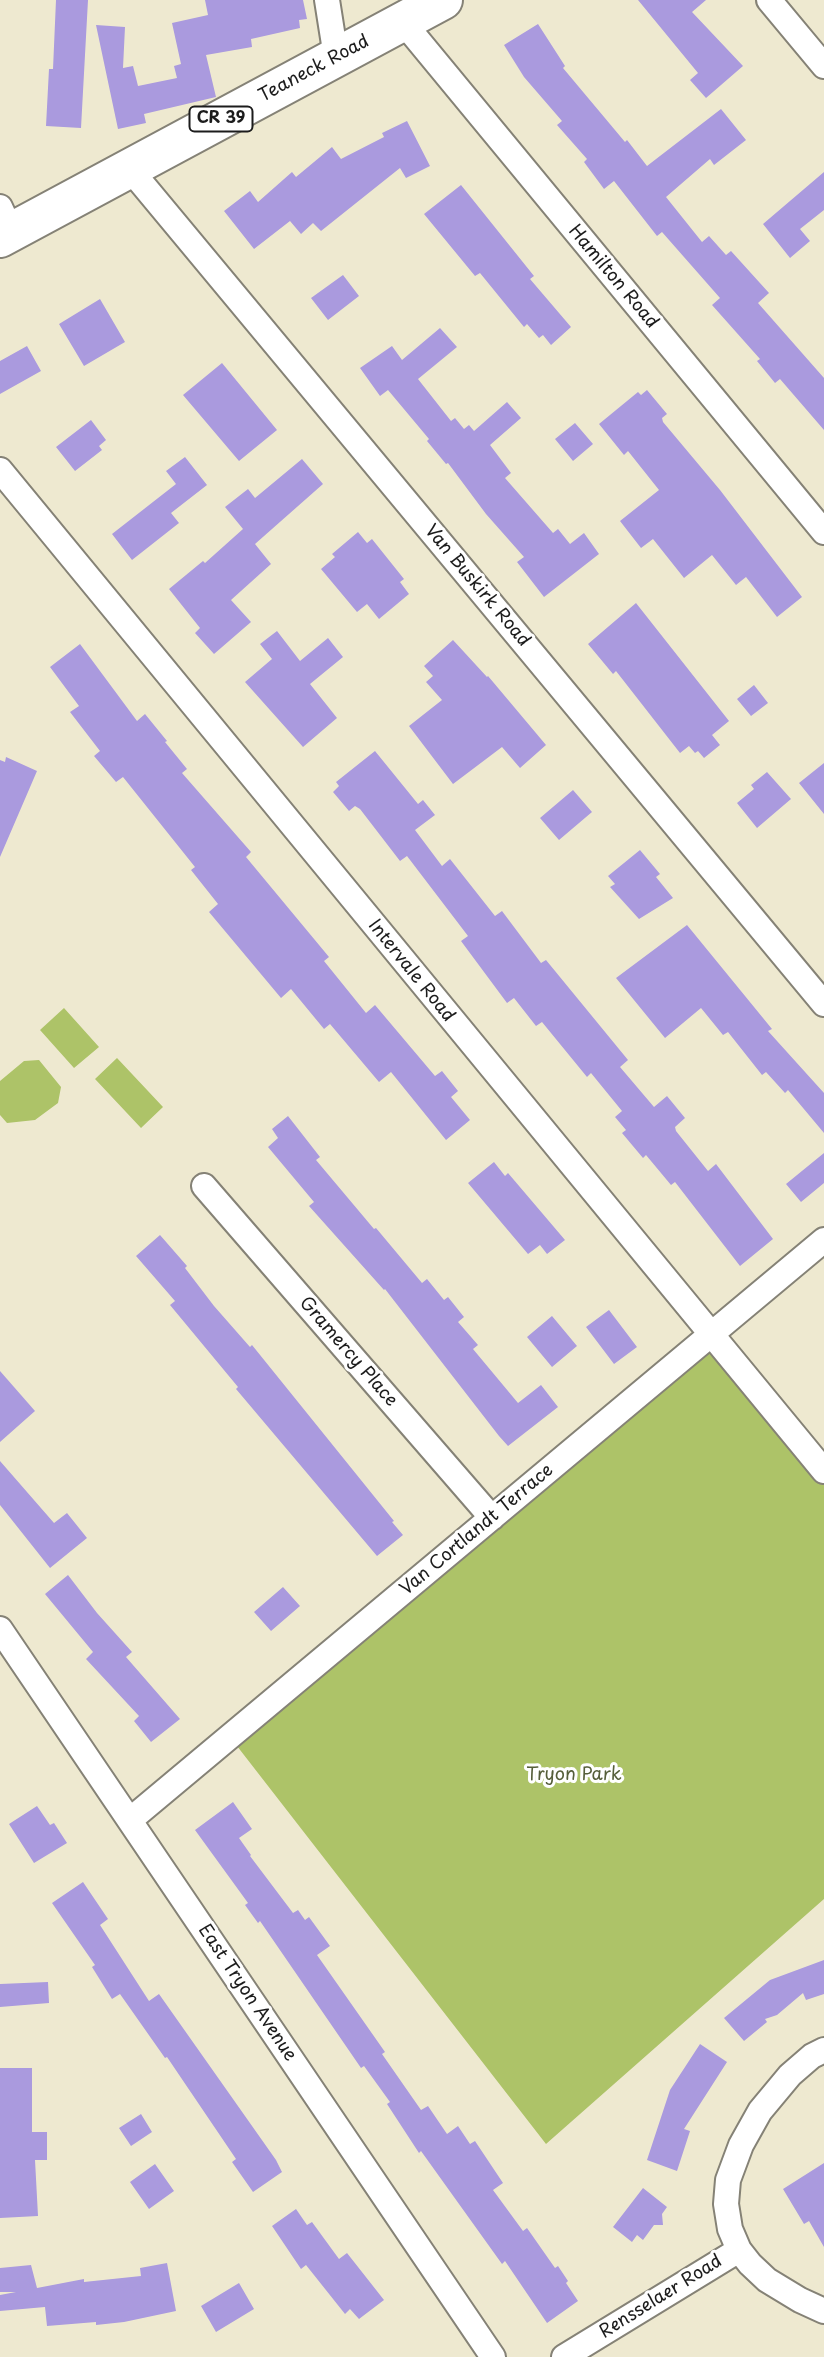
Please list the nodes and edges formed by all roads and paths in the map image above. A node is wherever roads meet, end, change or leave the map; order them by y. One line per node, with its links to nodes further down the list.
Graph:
1 (327, 0): 5 (street)
2 (443, 0): 4 (main road, Teaneck Road / CR 39)
3 (769, 0): 6 (street)
4 (403, 22): 5 (main road, Teaneck Road / CR 39); 10 (street, Hamilton Road)
5 (336, 57): 7 (main road, Teaneck Road / CR 39)
6 (824, 66)
7 (129, 168): 8 (main road, Teaneck Road / CR 39); 11 (street, Van Buskirk Road)
8 (4, 226)
9 (0, 470): 14 (street, Intervale Road)
10 (824, 533)
11 (824, 1004)
12 (204, 1186): 16 (street, Gramercy Place)
13 (824, 1241): 14 (street, Van Cortlandt Terrace)
14 (710, 1336): 15 (street, Intervale Road); 16 (street, Van Cortlandt Terrace)
15 (824, 1471)
16 (492, 1518): 18 (street, Van Cortlandt Terrace)
17 (0, 1629): 18 (street, East Tryon Avenue)
18 (130, 1821): 22 (street, East Tryon Avenue)
19 (824, 2050): 20 (street)
20 (739, 2250): 21 (street, Rensselaer Road); 23 (street, Rensselaer Road)
21 (824, 2311)
22 (489, 2355)
23 (564, 2357)

